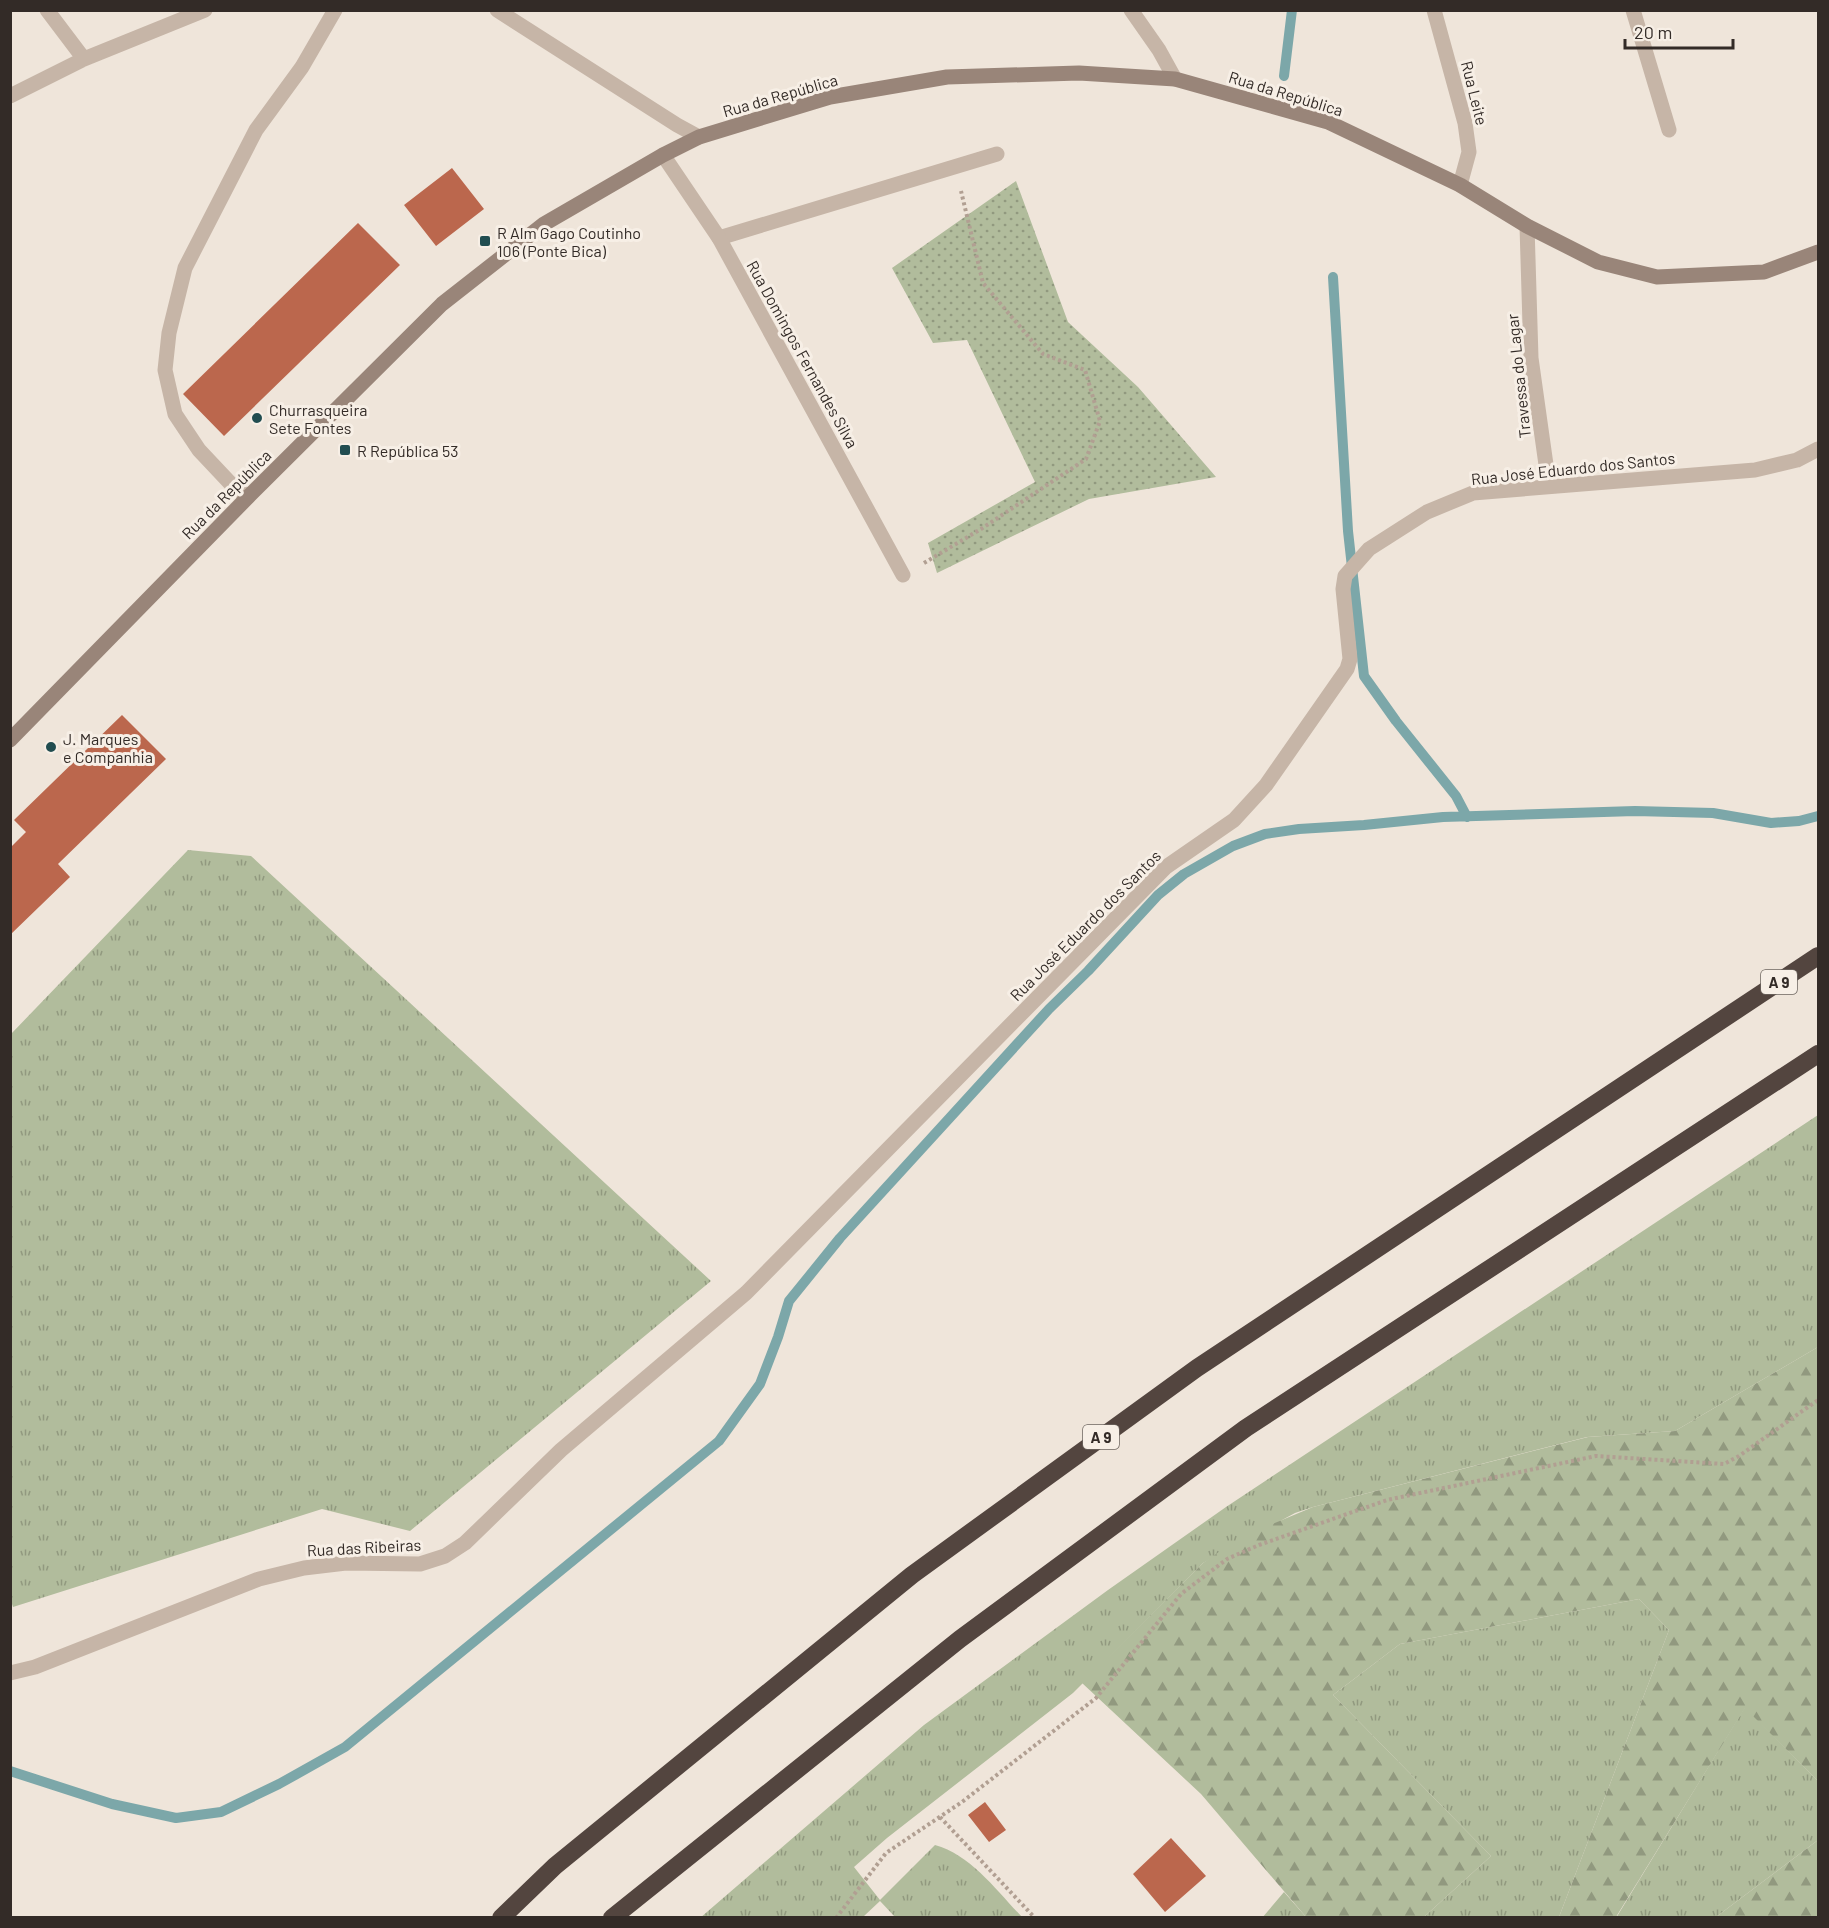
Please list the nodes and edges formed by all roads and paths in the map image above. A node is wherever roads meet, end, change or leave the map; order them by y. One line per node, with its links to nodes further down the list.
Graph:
1 (47, 10): 8 (street)
2 (205, 10): 8 (street)
3 (335, 10): 22 (street)
4 (497, 10): 12 (street)
5 (1131, 10): 9 (street)
6 (1434, 10): 16 (street, Rua Leite)
7 (1633, 10): 11 (street)
8 (84, 59): 10 (street)
9 (1175, 79): 12 (main road, Rua da República); 16 (main road, Rua da República)
10 (10, 96)
11 (1669, 130)
12 (699, 137): 14 (main road, Rua da República)
13 (997, 154): 15 (street)
14 (663, 155): 18 (street, Rua Domingos Fernandes Silva); 22 (main road, Rua da República)
15 (955, 168): 18 (street); 23 (path)
16 (1460, 184): 17 (main road, Rua da República)
17 (1527, 226): 19 (main road, Rua da República); 21 (street, Travessa do Lagar)
18 (719, 238): 23 (street, Rua Domingos Fernandes Silva)
19 (1818, 252)
20 (1818, 449): 21 (street, Rua José Eduardo dos Santos)
21 (1549, 486): 27 (street, Rua José Eduardo dos Santos)
22 (248, 497): 24 (main road, Rua da República)
23 (903, 575)
24 (14, 731)
25 (1818, 956): 31 (highway, A 9)
26 (1818, 1054): 32 (highway)
27 (746, 1293): 29 (street, Rua das Ribeiras)
28 (1818, 1400): 30 (path)
29 (12, 1672)
30 (940, 1817): 33 (path); 34 (path)
31 (501, 1917)
32 (612, 1917)
33 (836, 1917)
34 (1035, 1917)

